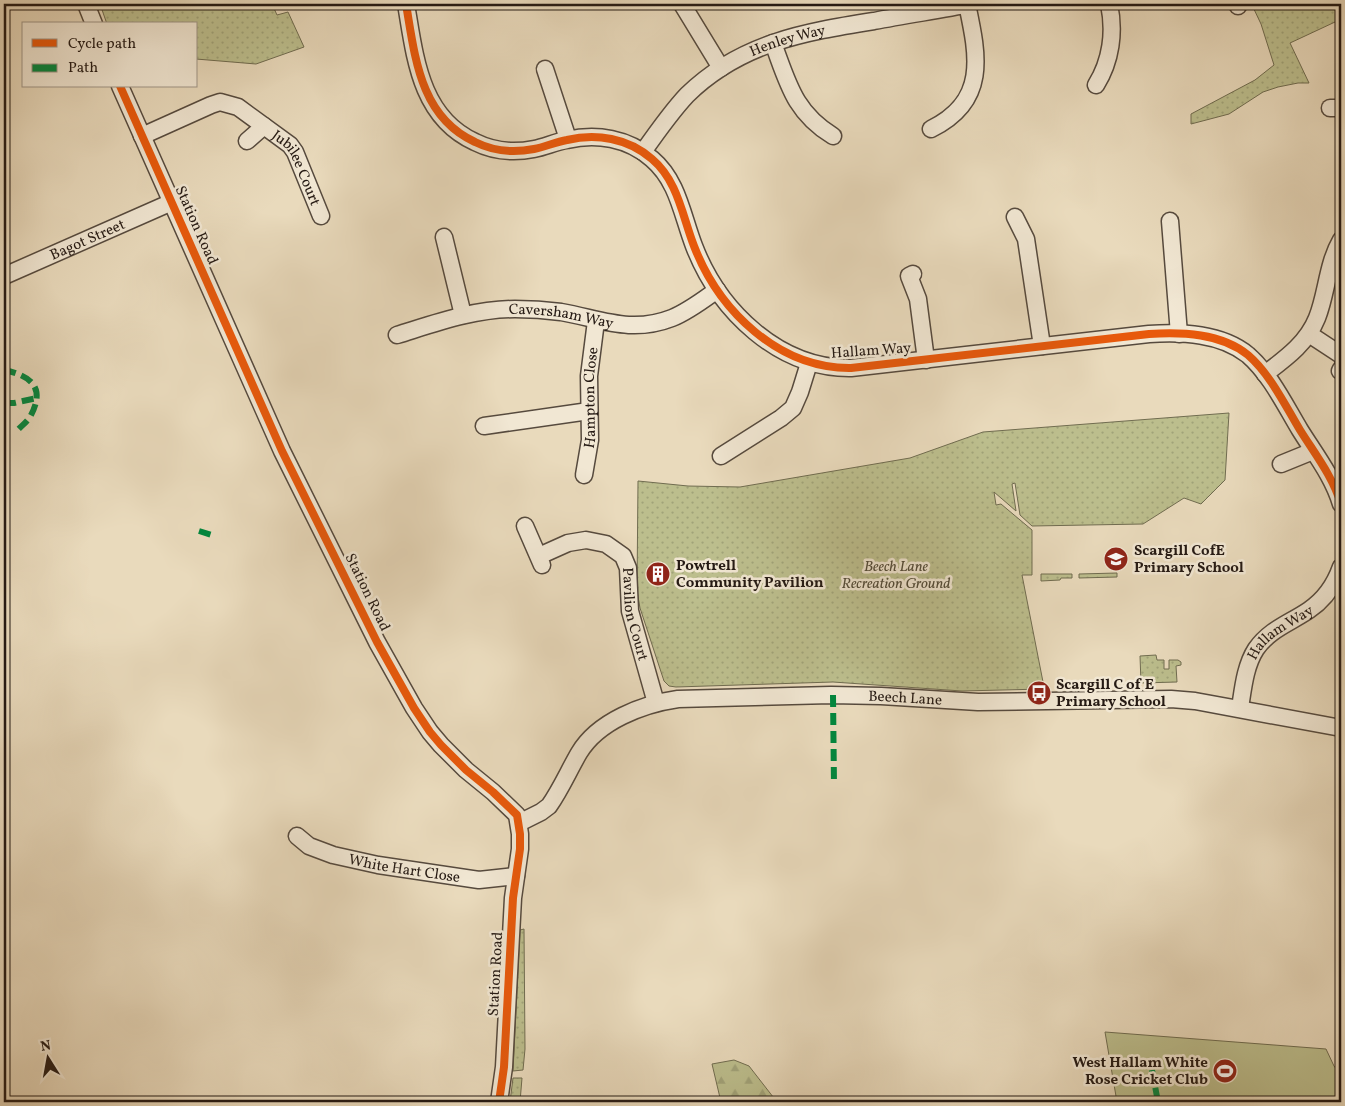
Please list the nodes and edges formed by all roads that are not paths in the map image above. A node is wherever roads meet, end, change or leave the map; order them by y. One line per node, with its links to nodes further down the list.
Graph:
1 (86, 4): 7 (street)
2 (406, 4): 17 (street, Hallam Way)
3 (682, 4): 9 (street)
4 (969, 4): 6 (street, Henley Way); 14 (street)
5 (1109, 4): 11 (street)
6 (896, 10): 8 (street, Henley Way)
7 (93, 22)
8 (773, 43): 9 (street, Henley Way); 15 (street)
9 (721, 68): 19 (street, Henley Way)
10 (545, 69): 17 (street)
11 (1104, 78)
12 (121, 88): 16 (street, Station Road)
13 (264, 126): 16 (street, Jubilee Court); 18 (street, Jubilee Court); 21 (street, Jubilee Court)
14 (940, 129)
15 (823, 134)
16 (142, 136): 20 (street, Station Road)
17 (568, 139): 19 (street, Hallam Way)
18 (247, 141)
19 (643, 152): 28 (street, Hallam Way)
20 (172, 202): 27 (street, Bagot Street); 51 (street, Station Road)
21 (321, 216)
22 (1015, 217): 34 (street)
23 (1170, 221): 31 (street)
24 (444, 237): 29 (street)
25 (1341, 240): 32 (street)
26 (913, 274): 35 (street)
27 (4, 276)
28 (718, 290): 30 (street, Caversham Way); 36 (street, Hallam Way)
29 (463, 314): 30 (street, Caversham Way); 33 (street, Caversham Way)
30 (596, 321): 39 (street, Hampton Close)
31 (1179, 334): 34 (street, Hallam Way); 38 (street, Hallam Way)
32 (1308, 334): 37 (street); 38 (street)
33 (397, 335)
34 (1042, 346): 35 (street, Hallam Way)
35 (926, 360): 36 (street, Hallam Way)
36 (809, 363): 42 (street)
37 (1341, 365)
38 (1265, 374): 41 (street, Hallam Way)
39 (589, 411): 40 (street); 44 (street, Hampton Close)
40 (484, 426)
41 (1314, 451): 43 (street); 45 (street, Hallam Way)
42 (721, 456)
43 (1281, 464)
44 (584, 475)
45 (1341, 504)
46 (525, 526): 48 (street, Pavilion Court)
47 (1341, 567): 49 (street, Hallam Way)
48 (656, 703): 49 (street, Beech Lane); 51 (street, Beech Lane)
49 (1240, 708): 50 (street, Beech Lane)
50 (1341, 728)
51 (519, 823): 53 (street, Station Road)
52 (296, 836): 53 (street, White Hart Close)
53 (516, 876): 54 (street, Station Road)
54 (499, 1102)

